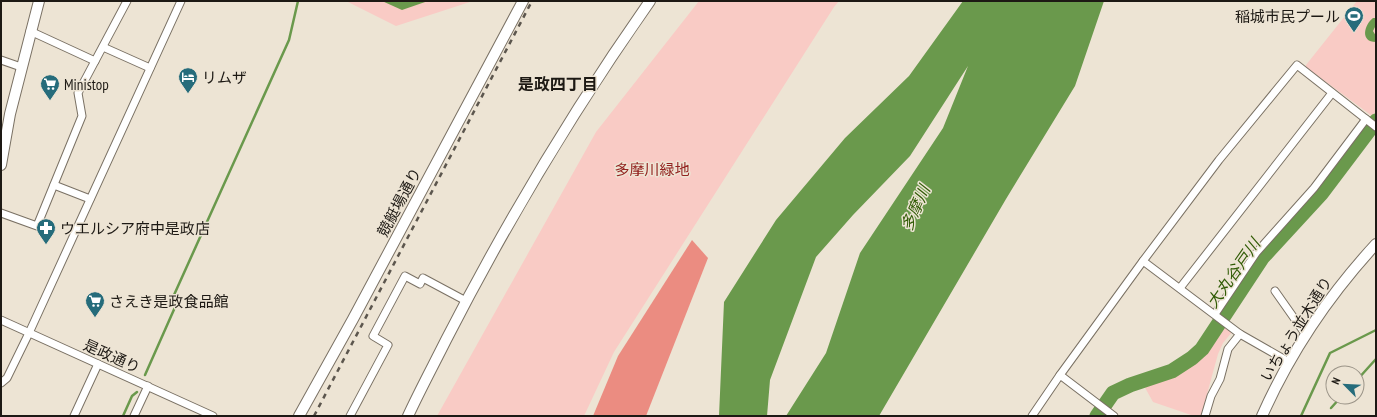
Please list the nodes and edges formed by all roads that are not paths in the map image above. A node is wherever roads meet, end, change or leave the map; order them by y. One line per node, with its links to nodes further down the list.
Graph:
1 (39, 1): 6 (street)
2 (127, 1): 7 (street)
3 (181, 1): 11 (street)
4 (523, 1): 37 (street, 競艇場通り)
5 (650, 1): 23 (street)
6 (30, 31): 9 (street); 10 (street)
7 (103, 47): 9 (street); 11 (street)
8 (1, 60): 10 (street)
9 (95, 61): 16 (street)
10 (21, 67): 15 (street)
11 (150, 68): 17 (street)
12 (1332, 93): 13 (street); 20 (street); 21 (street)
13 (1368, 120): 14 (street); 24 (street)
14 (1376, 127)
15 (1, 165)
16 (54, 185): 17 (street); 18 (street)
17 (90, 199): 26 (street)
18 (1, 213)
19 (1376, 244): 28 (street, いちょう並木通り)
20 (1143, 261): 21 (street); 31 (street)
21 (1180, 288): 24 (street)
22 (1275, 291): 28 (street)
23 (466, 301): 38 (street); 39 (street)
24 (1216, 315): 27 (street)
25 (1, 320): 26 (street, 是政通り)
26 (29, 333): 30 (street, 是政通り); 32 (street)
27 (1240, 334): 29 (street); 42 (street)
28 (1306, 335): 29 (street, いちょう並木通り)
29 (1289, 362): 43 (street, いちょう並木通り)
30 (98, 364): 33 (street, 是政通り); 34 (street)
31 (1060, 375): 40 (street); 41 (street)
32 (1, 383)
33 (148, 386): 35 (street); 36 (street, 是政通り)
34 (74, 416)
35 (134, 416)
36 (213, 416)
37 (299, 416)
38 (350, 416)
39 (408, 416)
40 (1032, 416)
41 (1114, 416)
42 (1205, 416)
43 (1262, 416)

